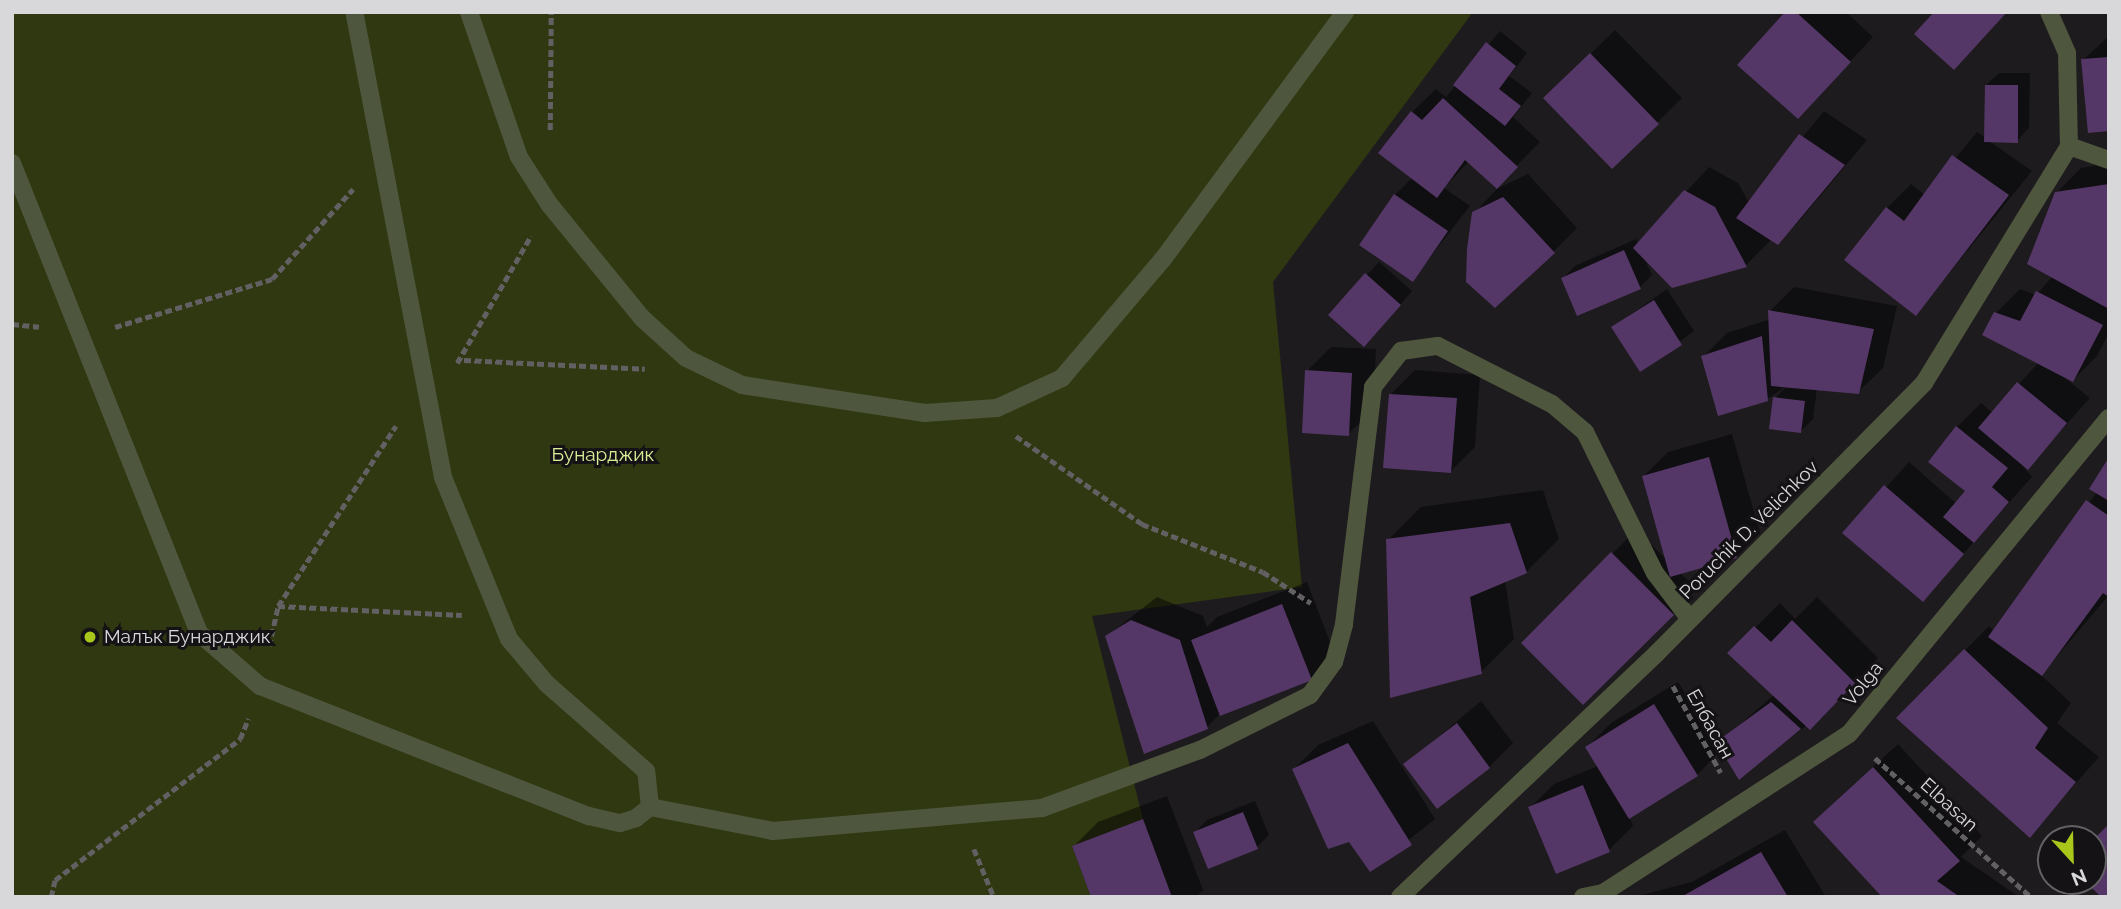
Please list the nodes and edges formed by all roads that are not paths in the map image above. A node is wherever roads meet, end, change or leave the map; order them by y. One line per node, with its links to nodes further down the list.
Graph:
1 (354, 12): 10 (street)
2 (469, 12): 3 (street)
3 (1345, 12)
4 (2049, 12): 5 (street)
5 (2069, 146): 6 (street); 9 (street, Poruchik D. Velichkov)
6 (2109, 160)
7 (12, 163): 10 (street)
8 (2109, 418): 12 (street, Volga)
9 (1689, 618): 10 (street); 11 (street, Poruchik D. Velichkov)
10 (650, 807)
11 (1400, 897)
12 (1583, 897)

